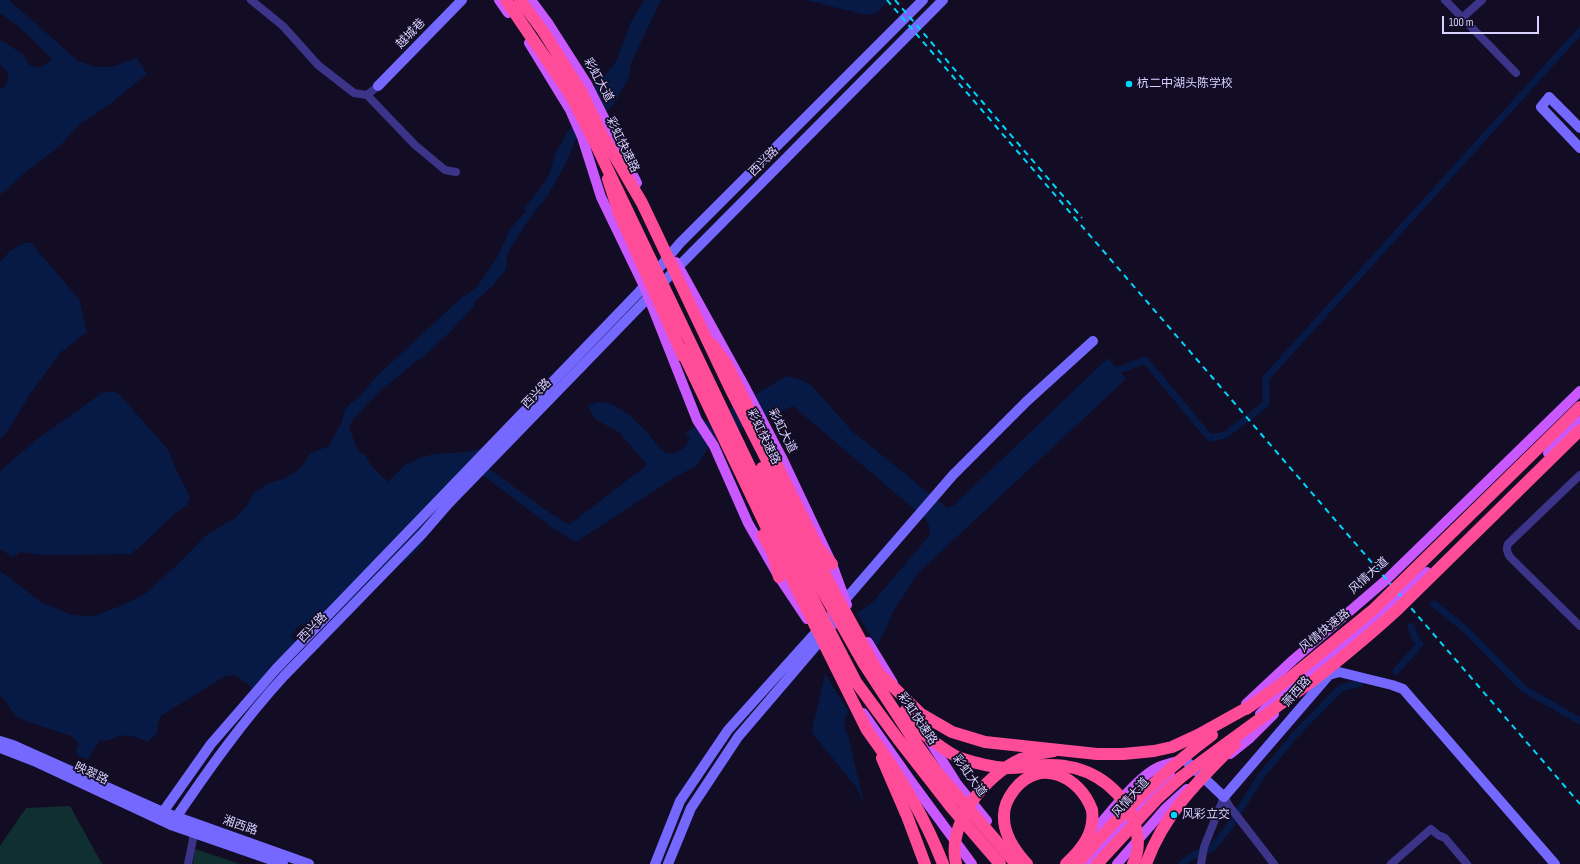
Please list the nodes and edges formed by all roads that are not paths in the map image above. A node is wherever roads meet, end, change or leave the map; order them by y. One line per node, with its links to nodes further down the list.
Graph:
1 (251, 0): 14 (street)
2 (462, 0): 13 (main road, 越城巷)
3 (499, 0): 21 (main road)
4 (506, 0): 16 (highway, 彩虹快速路, bridge)
5 (520, 0): 16 (highway, 彩虹快速路, bridge)
6 (531, 0): 19 (main road, 彩虹大道)
7 (923, 0): 19 (main road, 西兴路)
8 (943, 0): 20 (main road, 西兴路)
9 (1445, 0): 11 (street)
10 (1482, 0): 11 (street)
11 (1462, 18): 12 (street)
12 (1516, 73)
13 (378, 86): 14 (street)
14 (367, 95): 18 (street)
15 (1580, 128): 17 (main road)
16 (600, 142): 22 (highway, bridge); 24 (highway, bridge); 62 (highway, 彩虹快速路, bridge); 63 (highway, 彩虹快速路, bridge)
17 (1580, 148)
18 (456, 172)
19 (671, 253): 20 (main road, 彩虹大道); 21 (main road, 西兴路)
20 (678, 267): 32 (main road, 彩虹大道); 48 (main road, 西兴路)
21 (644, 286): 33 (main road); 47 (main road, 西兴路)
22 (707, 337): 32 (highway, bridge); 37 (highway, bridge)
23 (1093, 341): 34 (main road)
24 (681, 349): 33 (highway, bridge); 40 (highway, bridge)
25 (1580, 391): 44 (main road, 风情大道)
26 (1580, 407): 39 (highway, 风情快速路, bridge)
27 (1580, 421): 30 (main road)
28 (1580, 430): 38 (highway, bridge)
29 (1578, 438): 30 (main road)
30 (1533, 469): 45 (main road)
31 (1580, 475): 35 (street)
32 (832, 564): 34 (main road, 彩虹大道)
33 (779, 577): 36 (main road)
34 (847, 606): 36 (main road); 64 (main road, 彩虹大道)
35 (1580, 626)
36 (818, 636): 56 (main road); 57 (main road); 61 (main road, bridge)
37 (878, 672): 43 (highway, bridge); 71 (highway, bridge)
38 (1316, 678): 69 (highway, bridge); 72 (highway, bridge)
39 (1252, 705): 43 (highway, bridge); 67 (highway, 风情快速路, bridge)
40 (867, 730): 58 (highway, bridge); 59 (highway, bridge)
41 (0, 741): 47 (main road, 映翠路)
42 (0, 748): 47 (main road, 映翠路)
43 (1061, 751): 60 (highway, bridge)
44 (1185, 760): 45 (main road); 49 (main road, 风情大道); 51 (main road)
45 (1201, 775): 46 (main road); 70 (main road)
46 (1224, 797): 52 (street); 73 (street); 76 (main road, 萧西路)
47 (160, 815): 48 (main road, 映翠路)
48 (174, 821): 50 (main road, 湘西路)
49 (1122, 827): 51 (main road); 68 (main road, 风情大道)
50 (195, 828): 53 (street); 54 (main road, 湘西路); 55 (main road, 湘西路)
51 (1096, 830): 66 (main road)
52 (1201, 862)
53 (188, 864)
54 (283, 864)
55 (309, 864)
56 (655, 864)
57 (668, 864)
58 (925, 864)
59 (943, 864)
60 (956, 864)
61 (972, 864)
62 (1000, 864)
63 (1016, 864)
64 (1023, 864)
65 (1027, 864): 66 (highway, bridge)
66 (1066, 864)
67 (1077, 864)
68 (1090, 864)
69 (1097, 864)
70 (1117, 864)
71 (1133, 864)
72 (1146, 864)
73 (1274, 864)
74 (1391, 864): 75 (street)
75 (1467, 864)
76 (1555, 864)

